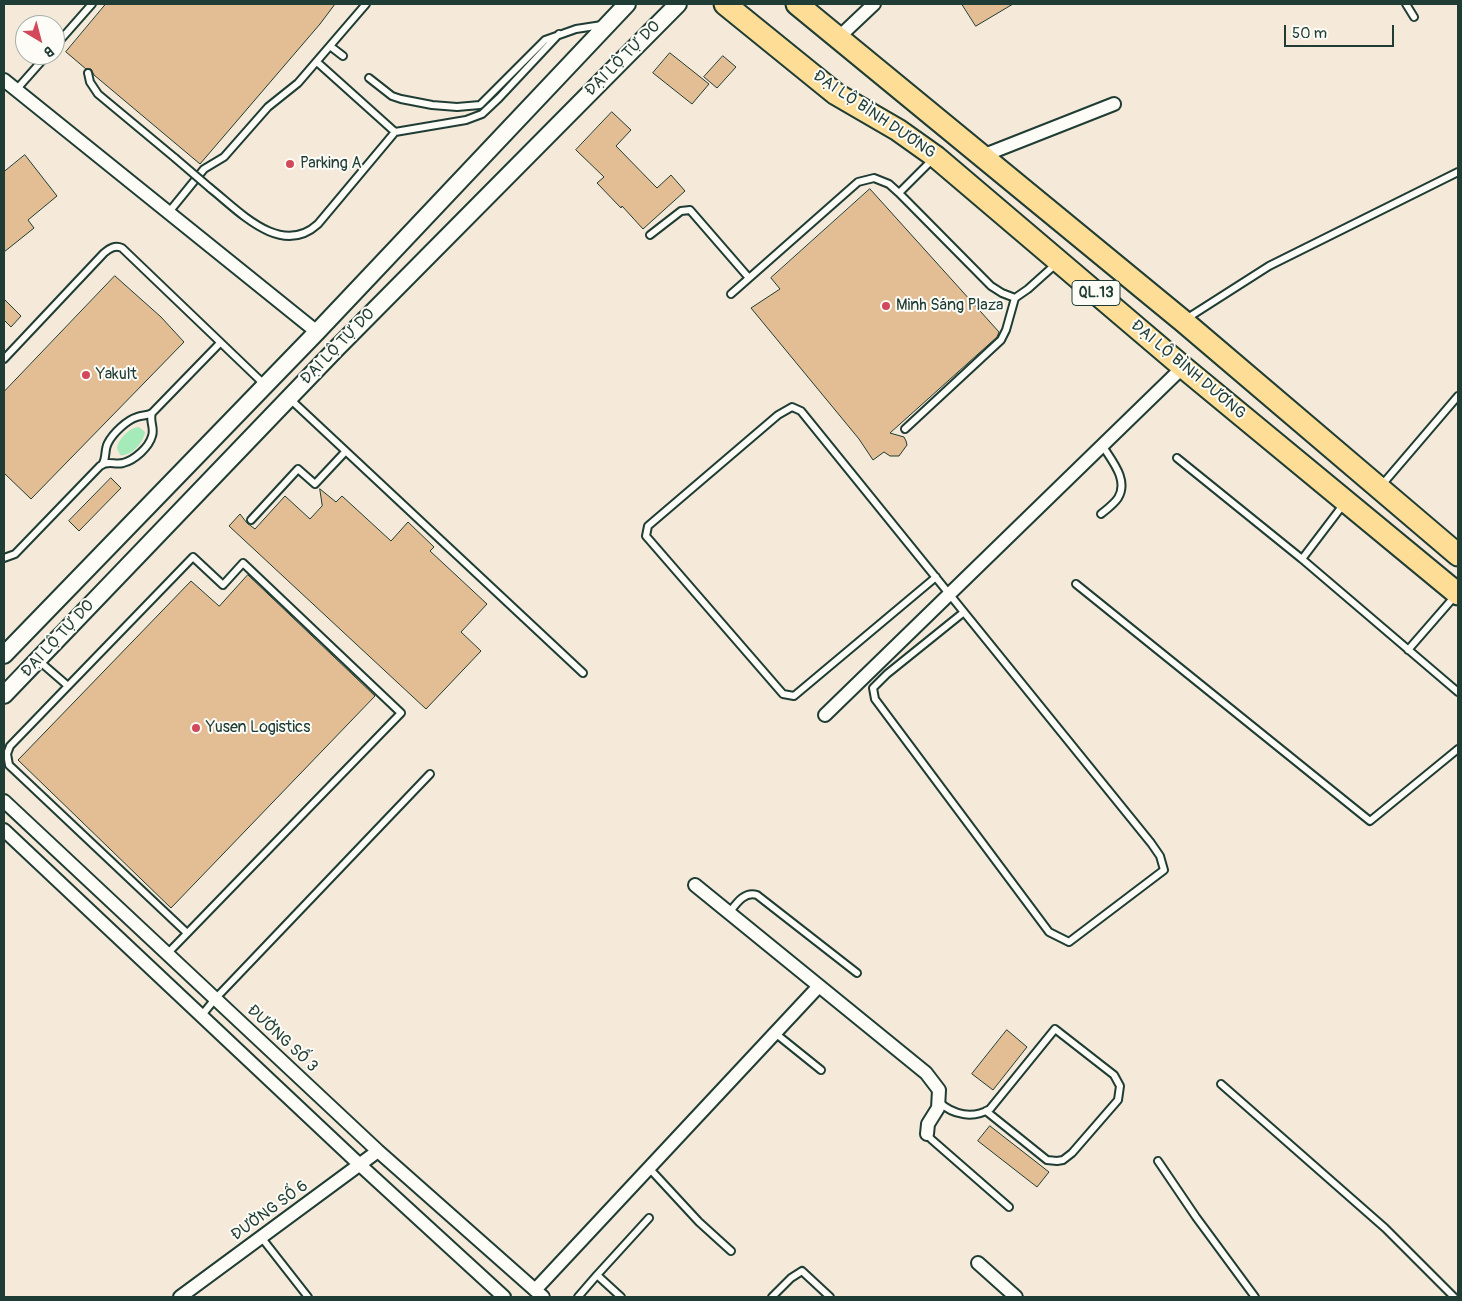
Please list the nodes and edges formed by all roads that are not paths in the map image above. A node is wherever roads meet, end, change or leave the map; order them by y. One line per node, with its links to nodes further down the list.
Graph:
1 (92, 4): 12 (lane)
2 (366, 4): 14 (lane)
3 (628, 4): 10 (street, ĐẠI LỘ TỰ DO)
4 (678, 4): 41 (street, ĐẠI LỘ TỰ DO)
5 (726, 4): 25 (highway, ĐẠI LỘ BÌNH DƯƠNG / QL.13)
6 (797, 4): 13 (highway, ĐẠI LỘ BÌNH DƯƠNG / QL.13)
7 (874, 4): 13 (street)
8 (1406, 4): 9 (lane)
9 (1414, 17)
10 (608, 24): 11 (lane); 35 (street, ĐẠI LỘ TỰ DO)
11 (559, 34): 19 (lane); 23 (lane)
12 (65, 35)
13 (838, 38): 24 (highway, ĐẠI LỘ BÌNH DƯƠNG / QL.13)
14 (330, 46): 15 (lane); 16 (lane)
15 (343, 56)
16 (317, 62): 23 (lane); 28 (lane)
17 (38, 65): 21 (lane)
18 (88, 73): 23 (lane, bridge)
19 (369, 78)
20 (4, 80): 21 (street)
21 (16, 90): 28 (street)
22 (1114, 104): 24 (street)
23 (395, 132)
24 (982, 156): 34 (highway, ĐẠI LỘ BÌNH DƯƠNG / QL.13)
25 (936, 157): 27 (lane); 30 (highway, ĐẠI LỘ BÌNH DƯƠNG / QL.13)
26 (1458, 172): 34 (lane)
27 (899, 193): 31 (lane); 33 (lane)
28 (168, 212): 35 (street)
29 (650, 235): 31 (lane)
30 (1059, 260): 33 (lane); 38 (highway, ĐẠI LỘ BÌNH DƯƠNG / QL.13)
31 (749, 278): 32 (lane)
32 (731, 294)
33 (1015, 298): 43 (lane)
34 (1183, 322): 48 (highway, ĐẠI LỘ BÌNH DƯƠNG / QL.13)
35 (317, 332): 39 (street, ĐẠI LỘ TỰ DO)
36 (220, 343): 37 (lane); 39 (lane); 42 (lane)
37 (4, 359)
38 (1183, 367): 44 (street); 49 (highway, ĐẠI LỘ BÌNH DƯƠNG / QL.13)
39 (266, 386): 61 (street, ĐẠI LỘ TỰ DO)
40 (1458, 396): 48 (lane)
41 (288, 398): 45 (lane); 62 (street, ĐẠI LỘ TỰ DO)
42 (152, 413): 47 (lane); 47 (lane)
43 (905, 429)
44 (1102, 445): 50 (lane); 57 (street)
45 (345, 452): 51 (lane); 63 (lane)
46 (1177, 458): 54 (lane)
47 (102, 465): 53 (lane)
48 (1379, 489): 52 (highway, ĐẠI LỘ BÌNH DƯƠNG / QL.13)
49 (1346, 501): 54 (lane); 58 (highway, ĐẠI LỘ BÌNH DƯƠNG / QL.13)
50 (1101, 514)
51 (251, 520)
52 (1454, 548)
53 (4, 558)
54 (1302, 560): 60 (lane)
55 (936, 577): 55 (lane); 57 (lane)
56 (1076, 584): 68 (lane)
57 (949, 594): 59 (lane); 67 (street)
58 (1458, 594): 60 (lane)
59 (964, 612): 59 (lane)
60 (1408, 650): 65 (lane)
61 (4, 655)
62 (38, 660): 64 (lane); 66 (street, ĐẠI LỘ TỰ DO)
63 (583, 673)
64 (68, 686): 74 (lane); 74 (lane)
65 (1458, 692)
66 (4, 695)
67 (824, 714)
68 (1458, 748)
69 (430, 774): 78 (lane)
70 (4, 801): 75 (street, ĐƯỜNG SỐ 3)
71 (4, 830): 79 (street)
72 (695, 885): 73 (street)
73 (729, 913): 76 (lane); 77 (street)
74 (187, 933): 75 (lane)
75 (167, 954): 78 (street, ĐƯỜNG SỐ 3)
76 (857, 974)
77 (819, 986): 80 (street); 83 (street)
78 (215, 998): 79 (lane); 86 (street, ĐƯỜNG SỐ 3)
79 (202, 1015): 88 (street)
80 (775, 1033): 81 (lane); 89 (street)
81 (821, 1070)
82 (1221, 1084): 106 (lane)
83 (938, 1101): 84 (lane); 85 (street)
84 (986, 1112): 84 (lane)
85 (927, 1134): 90 (lane)
86 (378, 1151): 88 (street, ĐƯỜNG SỐ 6); 96 (street, ĐƯỜNG SỐ 3)
87 (1158, 1161): 105 (lane)
88 (360, 1165): 92 (street, ĐƯỜNG SỐ 6); 99 (street)
89 (649, 1168): 93 (lane); 96 (street)
90 (1009, 1207)
91 (649, 1218): 95 (lane)
92 (262, 1237): 97 (street, ĐƯỜNG SỐ 6); 98 (lane)
93 (731, 1251)
94 (978, 1263): 104 (street)
95 (597, 1275): 100 (lane); 101 (lane)
96 (539, 1294)
97 (180, 1297)
98 (308, 1297)
99 (504, 1297)
100 (578, 1297)
101 (620, 1297)
102 (772, 1297): 103 (lane)
103 (830, 1297)
104 (1016, 1297)
105 (1255, 1297)
106 (1454, 1297)

